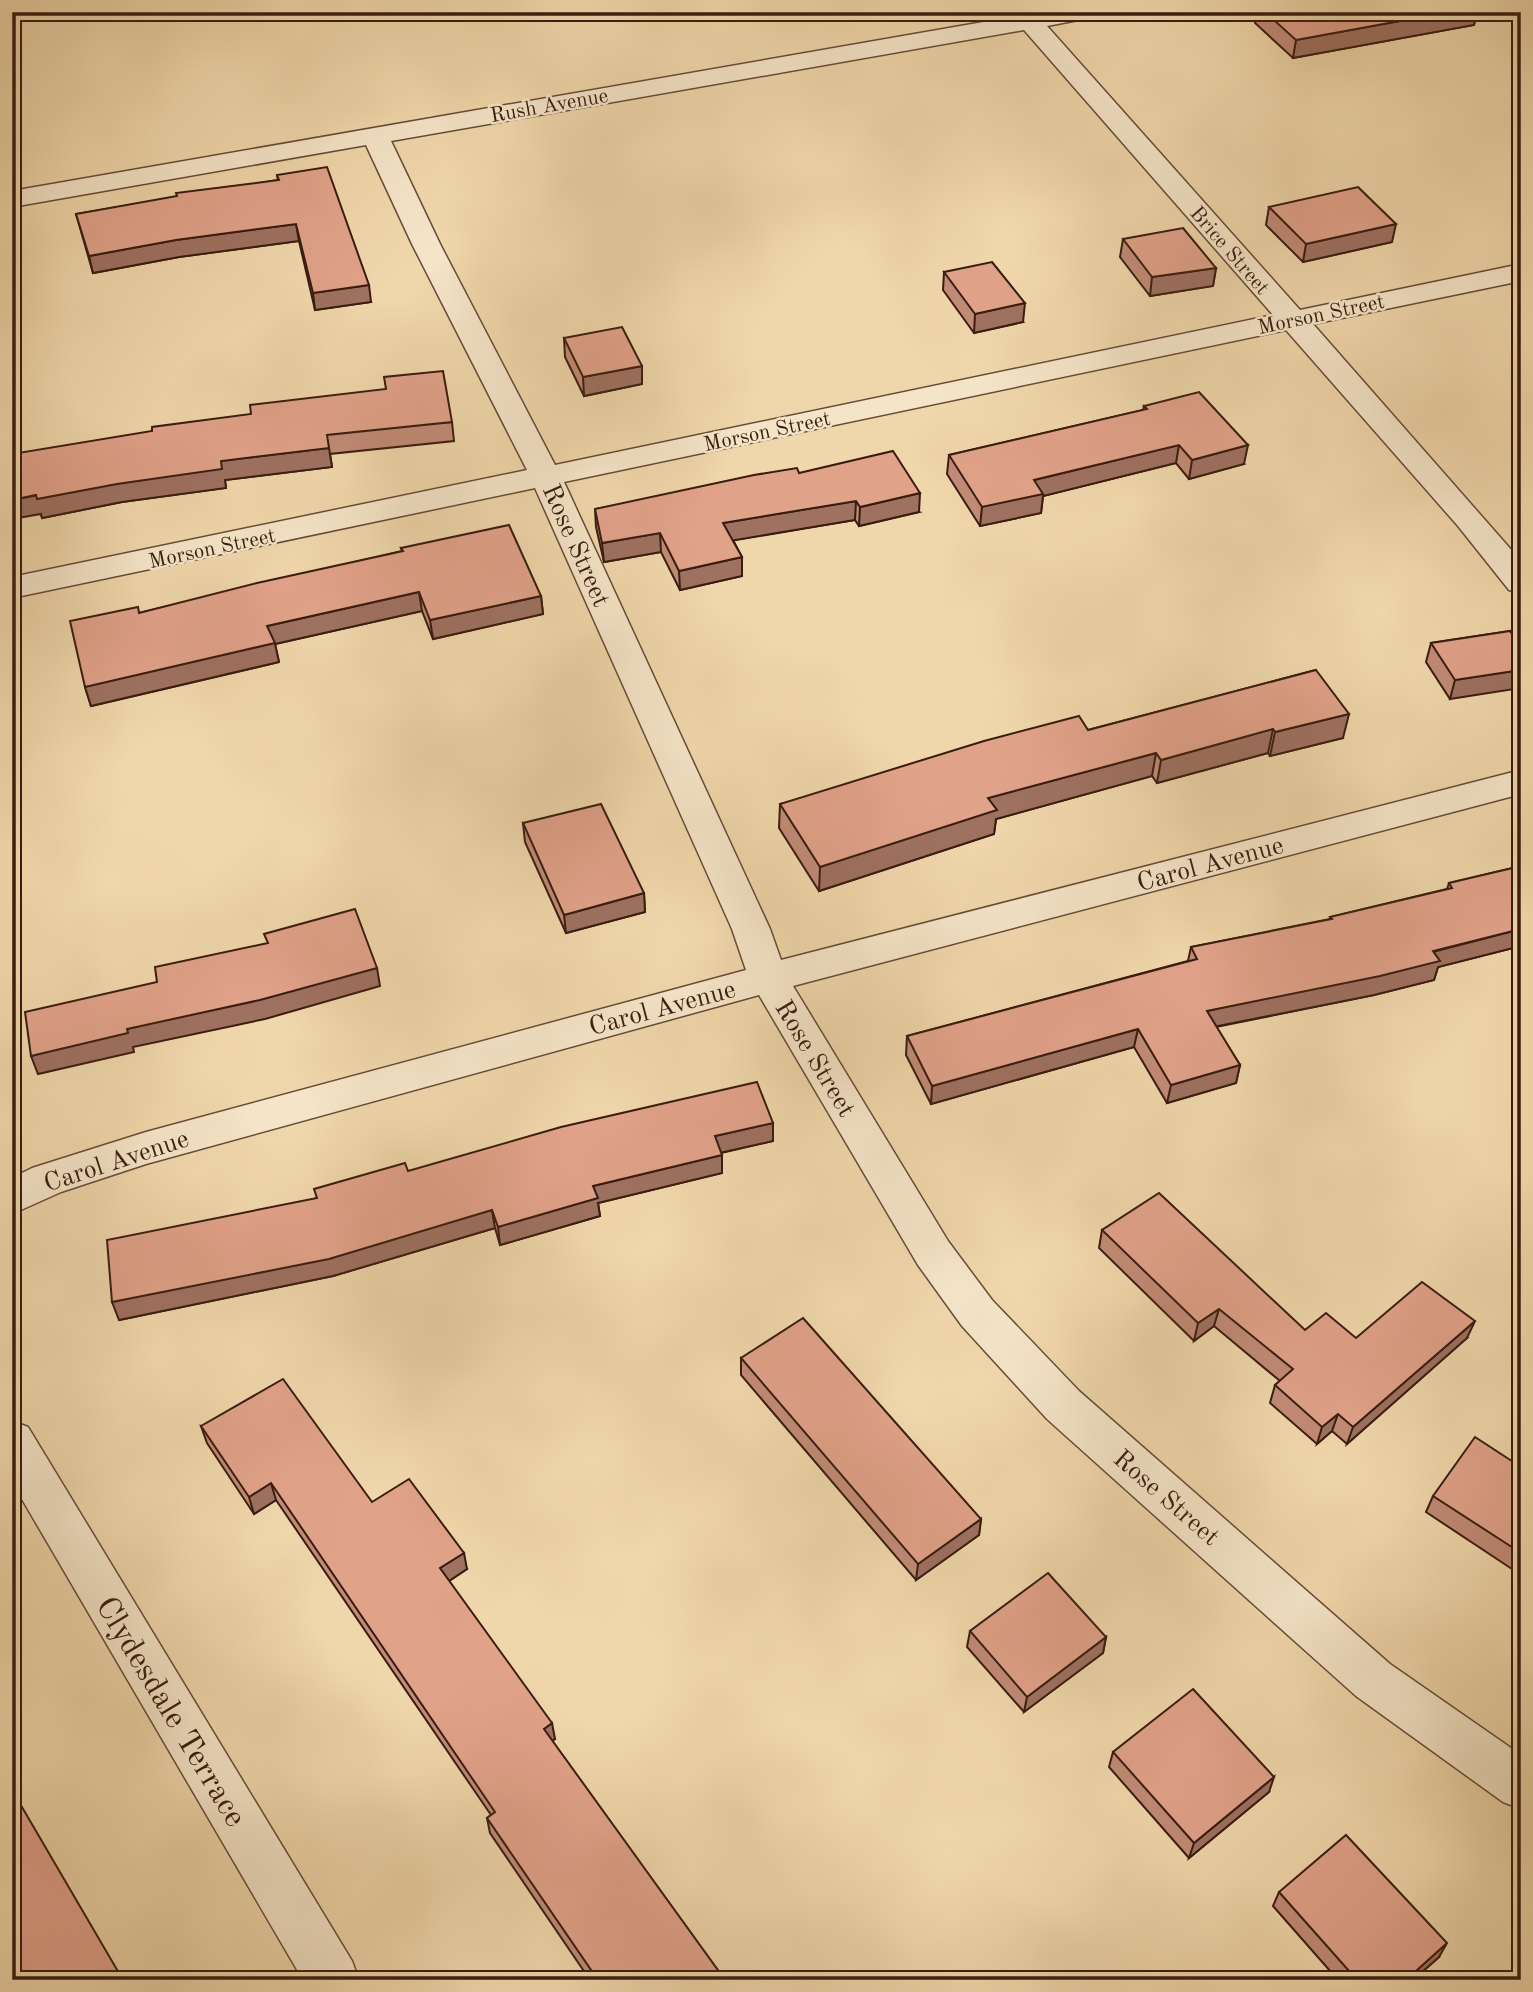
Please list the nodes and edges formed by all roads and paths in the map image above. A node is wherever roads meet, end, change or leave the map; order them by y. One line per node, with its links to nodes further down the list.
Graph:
1 (1085, 12): 2 (street, Rush Avenue)
2 (1025, 17): 3 (street, Rush Avenue); 6 (street, Brice Street)
3 (375, 136): 4 (street, Rush Avenue); 7 (street, Rose Street)
4 (12, 199)
5 (1521, 272): 6 (street, Morson Street)
6 (1292, 321): 7 (street, Morson Street); 8 (street, Brice Street)
7 (546, 477): 9 (street, Morson Street); 11 (street, Rose Street)
8 (1521, 583)
9 (12, 588)
10 (1521, 782): 11 (street, Carol Avenue)
11 (768, 978): 12 (street, Carol Avenue); 14 (street, Rose Street)
12 (12, 1197)
13 (12, 1441): 15 (street, Clydesdale Terrace)
14 (1521, 1785)
15 (332, 1980)

